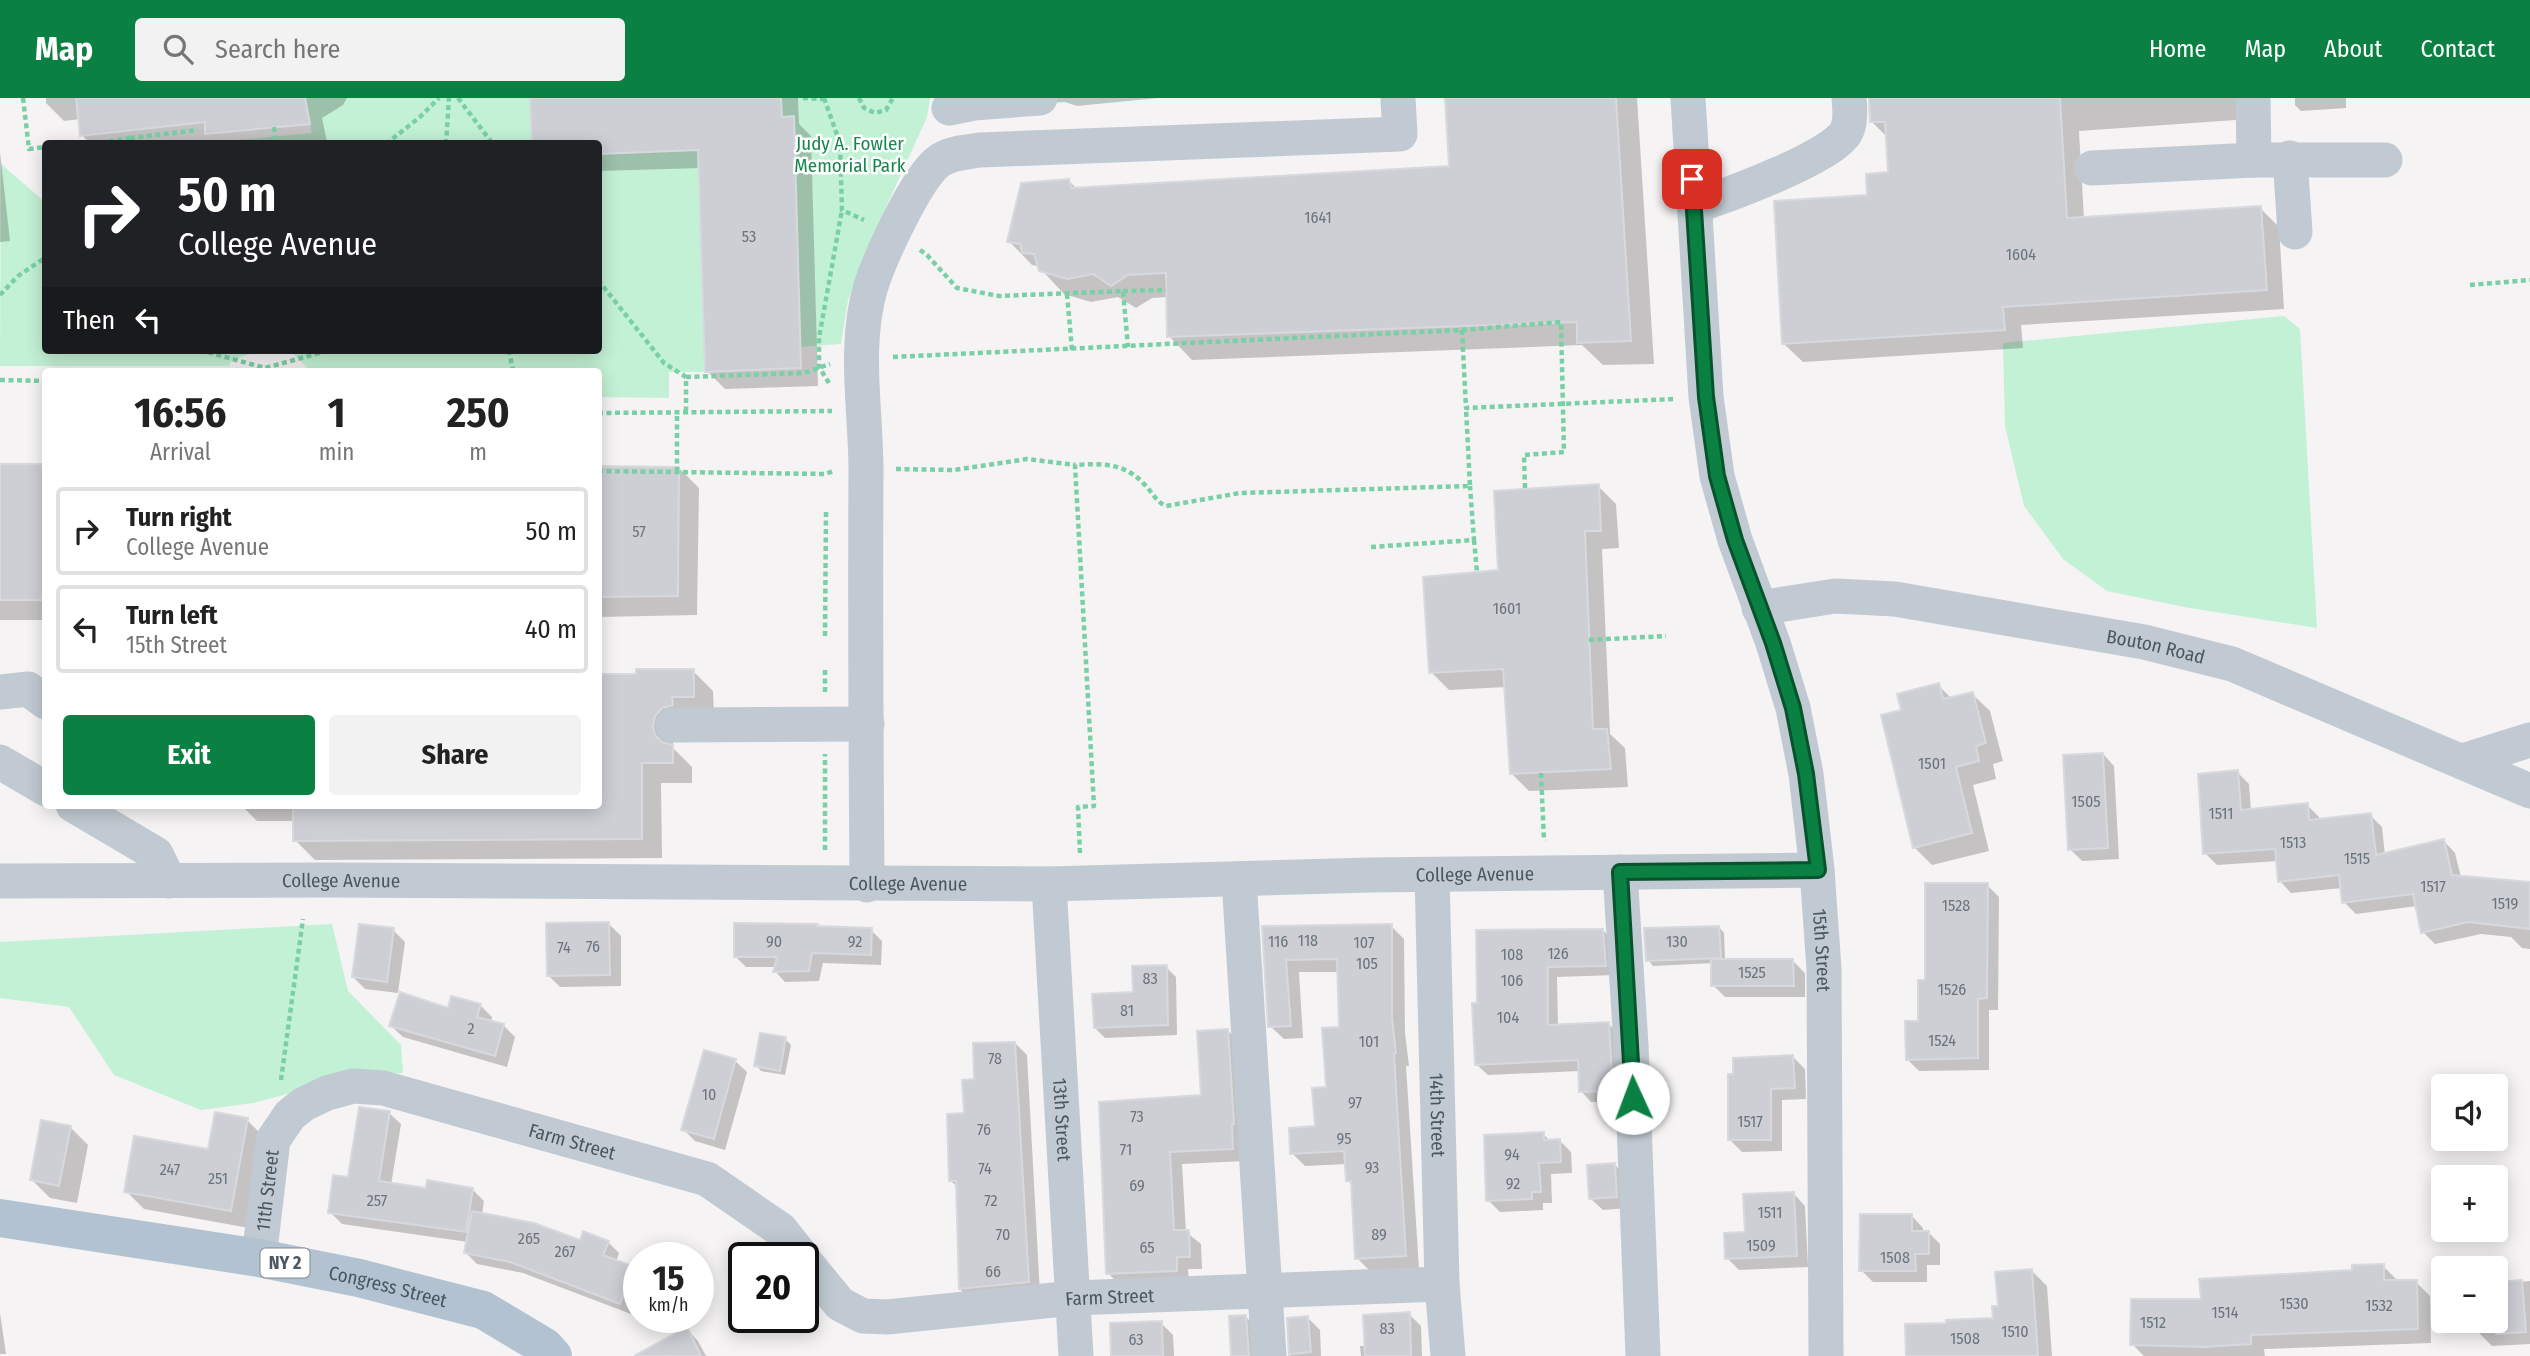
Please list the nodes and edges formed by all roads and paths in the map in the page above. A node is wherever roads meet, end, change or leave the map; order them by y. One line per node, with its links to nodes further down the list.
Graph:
1 (23, 98): 22 (path)
2 (439, 98): 19 (path)
3 (449, 98): 20 (path)
4 (458, 98): 21 (path)
5 (803, 98): 6 (path)
6 (824, 98): 29 (path)
7 (859, 98): 8 (path)
8 (893, 98)
9 (1040, 98): 14 (street)
10 (1398, 98): 26 (street)
11 (1688, 98): 28 (street, 15th Street)
12 (1849, 98): 28 (street)
13 (2253, 98): 24 (street)
14 (949, 103): 26 (street)
15 (274, 127): 18 (path)
16 (198, 130): 17 (path)
17 (137, 140)
18 (276, 140)
19 (391, 140)
20 (446, 140)
21 (490, 140)
22 (42, 147)
23 (2290, 158): 24 (street); 25 (street); 30 (street)
24 (2254, 160): 27 (street)
25 (2385, 160)
26 (939, 161): 77 (street)
27 (2092, 168)
28 (1694, 206): 69 (street, 15th Street)
29 (873, 223)
30 (2295, 232)
31 (916, 248): 38 (path)
32 (42, 260): 39 (path)
33 (2530, 280): 35 (path)
34 (602, 284): 48 (path)
35 (2470, 285)
36 (1166, 290): 37 (path)
37 (1123, 291): 38 (path); 41 (path)
38 (1067, 293): 42 (path)
39 (0, 295)
40 (1462, 330): 41 (path); 52 (path); 53 (path)
41 (1128, 347): 42 (path)
42 (1072, 349): 45 (path)
43 (214, 354): 47 (path)
44 (316, 354): 47 (path)
45 (888, 357)
46 (838, 362): 48 (path)
47 (265, 368)
48 (685, 377): 55 (path)
49 (0, 380): 50 (path)
50 (42, 381)
51 (1682, 398): 52 (path)
52 (1564, 403): 53 (path); 64 (path)
53 (1466, 408): 63 (path)
54 (677, 411): 55 (path); 57 (path); 62 (path)
55 (686, 411): 56 (path)
56 (845, 411)
57 (602, 413)
58 (1075, 465): 60 (path); 63 (path); 88 (path)
59 (845, 467): 62 (path)
60 (893, 469)
61 (602, 471): 62 (path)
62 (677, 472)
63 (1470, 486): 66 (path)
64 (1525, 488)
65 (826, 511): 70 (path)
66 (1474, 540): 67 (path); 68 (path)
67 (1371, 547)
68 (1477, 572)
69 (1759, 608): 81 (street, Bouton Road); 90 (street, 15th Street)
70 (825, 636)
71 (1666, 636): 72 (path)
72 (1589, 640)
73 (825, 670): 76 (path)
74 (0, 692): 75 (street)
75 (42, 699)
76 (825, 704)
77 (867, 724): 78 (street); 97 (street)
78 (673, 725)
79 (2530, 740): 81 (street)
80 (825, 743): 89 (path)
81 (2463, 761): 85 (street, Bouton Road)
82 (0, 762): 84 (street)
83 (1541, 773): 87 (path)
84 (42, 787)
85 (2530, 791)
86 (80, 809): 95 (street)
87 (1544, 833)
88 (1079, 843)
89 (825, 862)
90 (1818, 870): 91 (street, College Avenue); 113 (street, 15th Street)
91 (1620, 872): 92 (street, College Avenue); 112 (street)
92 (1432, 875): 93 (street, College Avenue); 105 (street, 14th Street)
93 (1240, 879): 96 (street, College Avenue); 106 (street)
94 (0, 881): 95 (street, College Avenue)
95 (169, 881): 97 (street, College Avenue)
96 (1049, 884): 97 (street, College Avenue); 107 (street, 13th Street)
97 (867, 885)
98 (303, 919): 99 (path)
99 (281, 1085)
100 (316, 1098): 102 (street, Farm Street); 103 (street, 11th Street)
101 (0, 1218): 103 (main road, Congress Street / NY 2)
102 (790, 1242)
103 (259, 1258): 108 (main road, Congress Street / NY 2)
104 (819, 1278): 107 (street, Farm Street)
105 (1442, 1284): 106 (street, Farm Street); 111 (street, 14th Street)
106 (1266, 1289): 107 (street, Farm Street); 110 (street)
107 (1073, 1298): 109 (street, 13th Street)
108 (553, 1356)
109 (1076, 1356)
110 (1269, 1356)
111 (1448, 1356)
112 (1643, 1356)
113 (1826, 1356)

